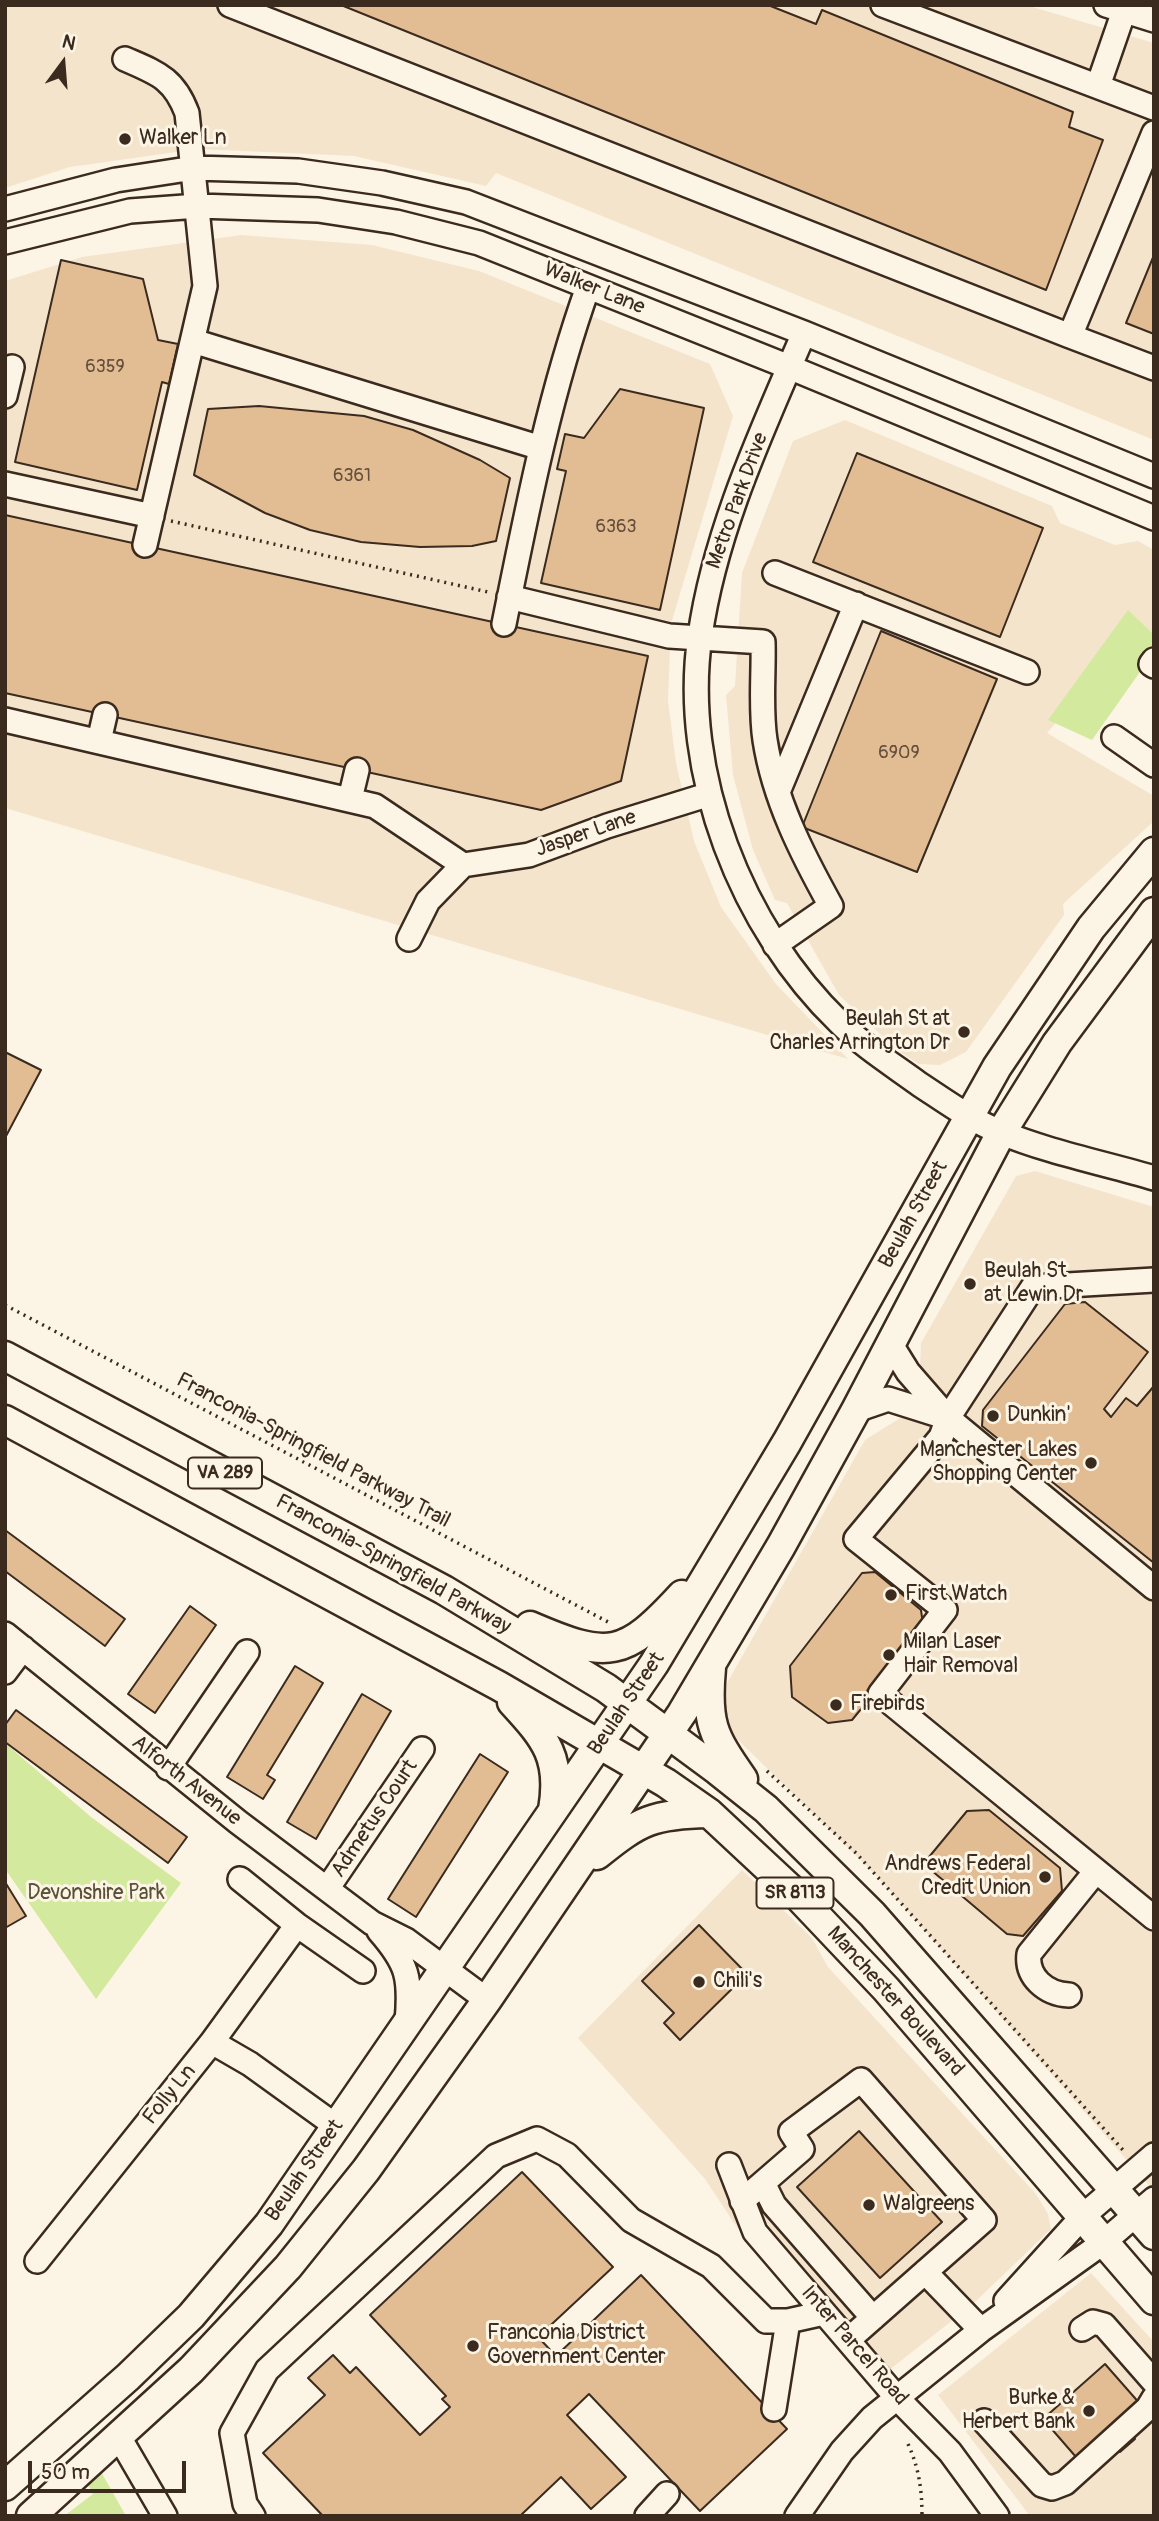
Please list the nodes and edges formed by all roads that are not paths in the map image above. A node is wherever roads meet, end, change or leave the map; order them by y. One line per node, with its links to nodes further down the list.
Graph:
1 (230, 5): 15 (street)
2 (883, 5): 6 (street)
3 (1115, 8): 4 (street); 6 (street)
4 (1154, 20)
5 (125, 59): 9 (street)
6 (1098, 86): 7 (street)
7 (1154, 108)
8 (1154, 133): 15 (street)
9 (194, 168): 10 (street); 11 (street, Walker Lane); 14 (street, Walker Lane)
10 (198, 206): 12 (street, Walker Lane); 13 (street, Walker Lane); 16 (street)
11 (5, 209)
12 (5, 242)
13 (589, 287): 18 (street, Walker Lane); 21 (street)
14 (804, 333): 18 (street, Metro Park Drive); 22 (street, Walker Lane)
15 (1070, 336): 19 (street)
16 (193, 341): 21 (street); 24 (street)
17 (12, 367): 20 (street)
18 (789, 367): 25 (street, Walker Lane); 31 (street, Metro Park Drive)
19 (1154, 368)
20 (5, 396)
21 (541, 448): 28 (street)
22 (1154, 476)
23 (5, 484): 24 (street)
24 (152, 516): 26 (street)
25 (1154, 518)
26 (145, 545)
27 (775, 573): 29 (street)
28 (509, 597): 30 (street); 31 (street)
29 (856, 604): 34 (street); 41 (street)
30 (504, 624)
31 (699, 639): 41 (street); 42 (street, Metro Park Drive)
32 (1154, 660): 33 (street)
33 (1154, 666)
34 (1027, 671)
35 (105, 715): 38 (street)
36 (5, 720): 38 (street)
37 (1114, 737): 39 (street)
38 (99, 741): 43 (street)
39 (1154, 765)
40 (358, 770): 43 (street)
41 (778, 792): 48 (street)
42 (707, 795): 45 (street, Jasper Lane); 48 (street, Metro Park Drive)
43 (350, 799): 45 (street)
44 (1154, 852): 49 (main road, Beulah Street)
45 (463, 865): 47 (street)
46 (1154, 912): 50 (main road, Beulah Street)
47 (408, 939)
48 (775, 945): 49 (street, Metro Park Drive)
49 (968, 1116): 50 (street, Metro Park Drive); 58 (main road, Beulah Street)
50 (1000, 1133): 51 (street, Metro Park Drive); 53 (main road, Beulah Street)
51 (1154, 1178)
52 (1154, 1280): 56 (street)
53 (890, 1343): 55 (main road, Beulah Street); 56 (street)
54 (5, 1356): 60 (main road, Franconia-Springfield Parkway / VA 289)
55 (856, 1410): 56 (street); 64 (main road, Beulah Street)
56 (948, 1418): 59 (street); 76 (street)
57 (5, 1420): 66 (main road, VA 289)
58 (728, 1543): 60 (main road); 67 (main road, Beulah Street)
59 (1154, 1588)
60 (444, 1590): 67 (main road, Franconia-Springfield Parkway / VA 289)
61 (5, 1634): 62 (street, Alforth Avenue)
62 (23, 1648): 65 (street); 71 (street, Alforth Avenue)
63 (247, 1653): 71 (street)
64 (711, 1664): 68 (main road, Beulah Street); 73 (main road)
65 (5, 1672)
66 (499, 1686): 69 (main road, VA 289); 74 (main road)
67 (627, 1704): 68 (main road, Manchester Boulevard / SR 8113); 69 (main road, Beulah Street)
68 (668, 1734): 72 (main road, Beulah Street); 73 (main road, Manchester Boulevard / SR 8113)
69 (600, 1744): 72 (main road, Manchester Boulevard / SR 8113); 74 (main road, Beulah Street)
70 (422, 1749): 79 (street, Admetus Court)
71 (168, 1768): 79 (street, Alforth Avenue)
72 (644, 1770): 75 (main road, Manchester Boulevard / SR 8113); 77 (main road, Beulah Street)
73 (765, 1809): 93 (main road, Manchester Boulevard / SR 8113)
74 (553, 1810): 83 (main road, Beulah Street)
75 (709, 1814): 77 (main road); 95 (main road, Manchester Boulevard / SR 8113)
76 (1096, 1871): 80 (street); 85 (street)
77 (575, 1872): 86 (main road, Beulah Street)
78 (240, 1879): 82 (street)
79 (327, 1889): 81 (street, Alforth Avenue)
80 (1154, 1918)
81 (372, 1923): 83 (street, Alforth Avenue); 87 (street, Alforth Avenue)
82 (296, 1925): 84 (street); 88 (street, Folly Ln)
83 (445, 1969): 86 (street, Alforth Avenue); 87 (main road, Beulah Street)
84 (362, 1971)
85 (1069, 1995)
86 (487, 2000): 112 (main road, Beulah Street)
87 (407, 2022): 89 (main road, Beulah Street)
88 (212, 2042): 89 (street); 98 (street, Folly Ln)
89 (336, 2126): 113 (main road, Beulah Street)
90 (1154, 2155): 93 (street)
91 (729, 2165): 94 (street, Inter Parcel Road)
92 (763, 2183): 94 (street); 99 (street); 102 (street)
93 (1114, 2190): 95 (street); 96 (main road, Manchester Boulevard / SR 8113)
94 (742, 2201): 101 (street, Inter Parcel Road)
95 (1083, 2216): 97 (main road, Manchester Boulevard / SR 8113); 105 (street)
96 (1148, 2216): 97 (street)
97 (1104, 2242): 100 (main road, Manchester Boulevard / SR 8113); 105 (street)
98 (37, 2261)
99 (925, 2272): 102 (street); 105 (street)
100 (1154, 2300)
101 (824, 2313): 103 (street); 106 (street, Inter Parcel Road)
102 (873, 2318): 106 (street)
103 (788, 2321): 110 (street); 117 (street)
104 (1082, 2329): 107 (street)
105 (981, 2330): 109 (street)
106 (848, 2340): 109 (street, Inter Parcel Road)
107 (1154, 2382)
108 (1154, 2398): 111 (street)
109 (898, 2399): 119 (street); 120 (street, Inter Parcel Road)
110 (774, 2409)
111 (984, 2421)
112 (119, 2437): 115 (main road, Beulah Street); 116 (street)
113 (5, 2486)
114 (667, 2494): 118 (street)
115 (31, 2516)
116 (165, 2516)
117 (253, 2516)
118 (647, 2516)
119 (797, 2516)
120 (997, 2516)

